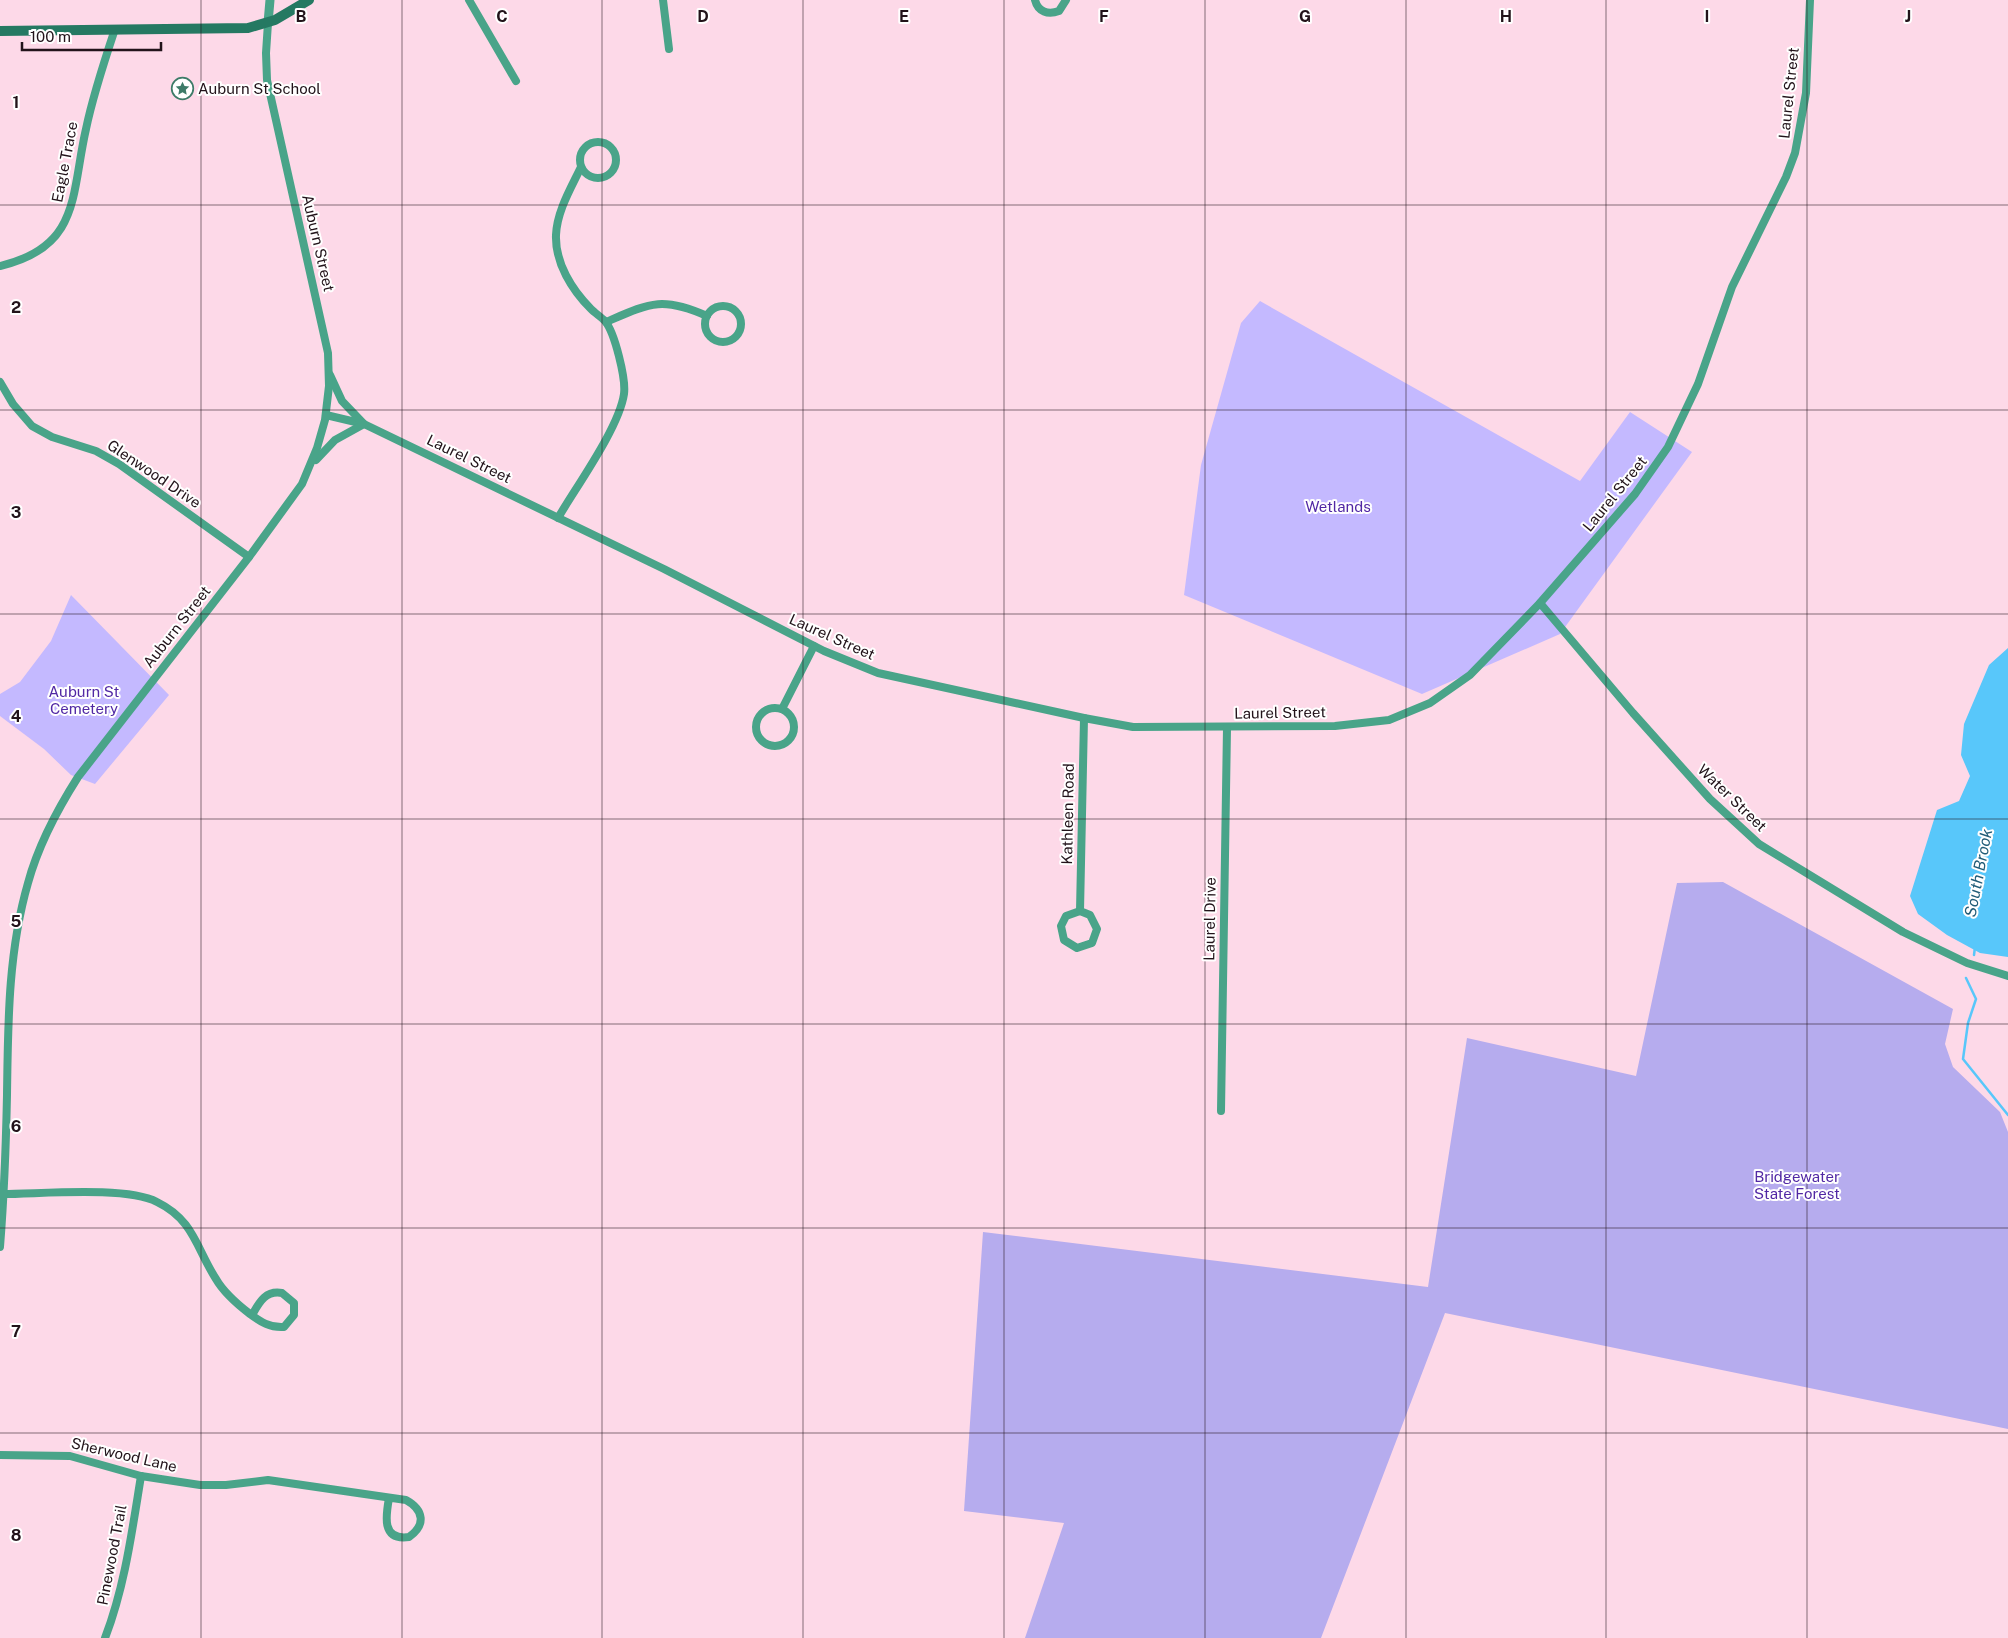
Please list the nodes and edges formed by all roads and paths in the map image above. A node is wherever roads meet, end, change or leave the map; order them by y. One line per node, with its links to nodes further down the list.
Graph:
1 (270, 0): 8 (street)
2 (309, 0): 8 (main road)
3 (469, 0): 12 (street)
4 (663, 0): 11 (street)
5 (1035, 0): 6 (street)
6 (1066, 0)
7 (1810, 0): 24 (street, Laurel Street)
8 (268, 23): 9 (main road); 17 (street, Auburn Street)
9 (115, 29): 10 (main road); 14 (street, Eagle Trace)
10 (0, 31)
11 (669, 49)
12 (516, 81)
13 (581, 167): 13 (street); 16 (street)
14 (0, 266)
15 (707, 316): 15 (street); 16 (street)
16 (606, 322): 22 (street)
17 (329, 372): 19 (street, Auburn Street); 20 (street, Laurel Street)
18 (0, 382): 23 (street, Glenwood Drive)
19 (326, 415): 20 (street, Laurel Street); 21 (street, Auburn Street)
20 (364, 424): 21 (street); 22 (street, Laurel Street)
21 (308, 472): 23 (street, Auburn Street)
22 (558, 518): 25 (street, Laurel Street)
23 (249, 557): 31 (street, Auburn Street)
24 (1540, 603): 28 (street, Laurel Street); 30 (street, Water Street)
25 (814, 646): 26 (street); 27 (street, Laurel Street)
26 (782, 709): 26 (street)
27 (1084, 718): 28 (street, Laurel Street); 29 (street, Kathleen Road)
28 (1227, 728): 32 (street, Laurel Drive)
29 (1080, 911): 29 (street)
30 (2008, 976)
31 (4, 1037): 33 (street, Auburn Street)
32 (1222, 1111)
33 (3, 1194): 34 (street, Auburn Street); 35 (street)
34 (0, 1245)
35 (252, 1315): 35 (street)
36 (0, 1455): 37 (street, Sherwood Lane)
37 (141, 1476): 38 (street, Sherwood Lane); 39 (street, Pinewood Trail)
38 (389, 1498): 38 (street, Sherwood Lane)
39 (105, 1638)

